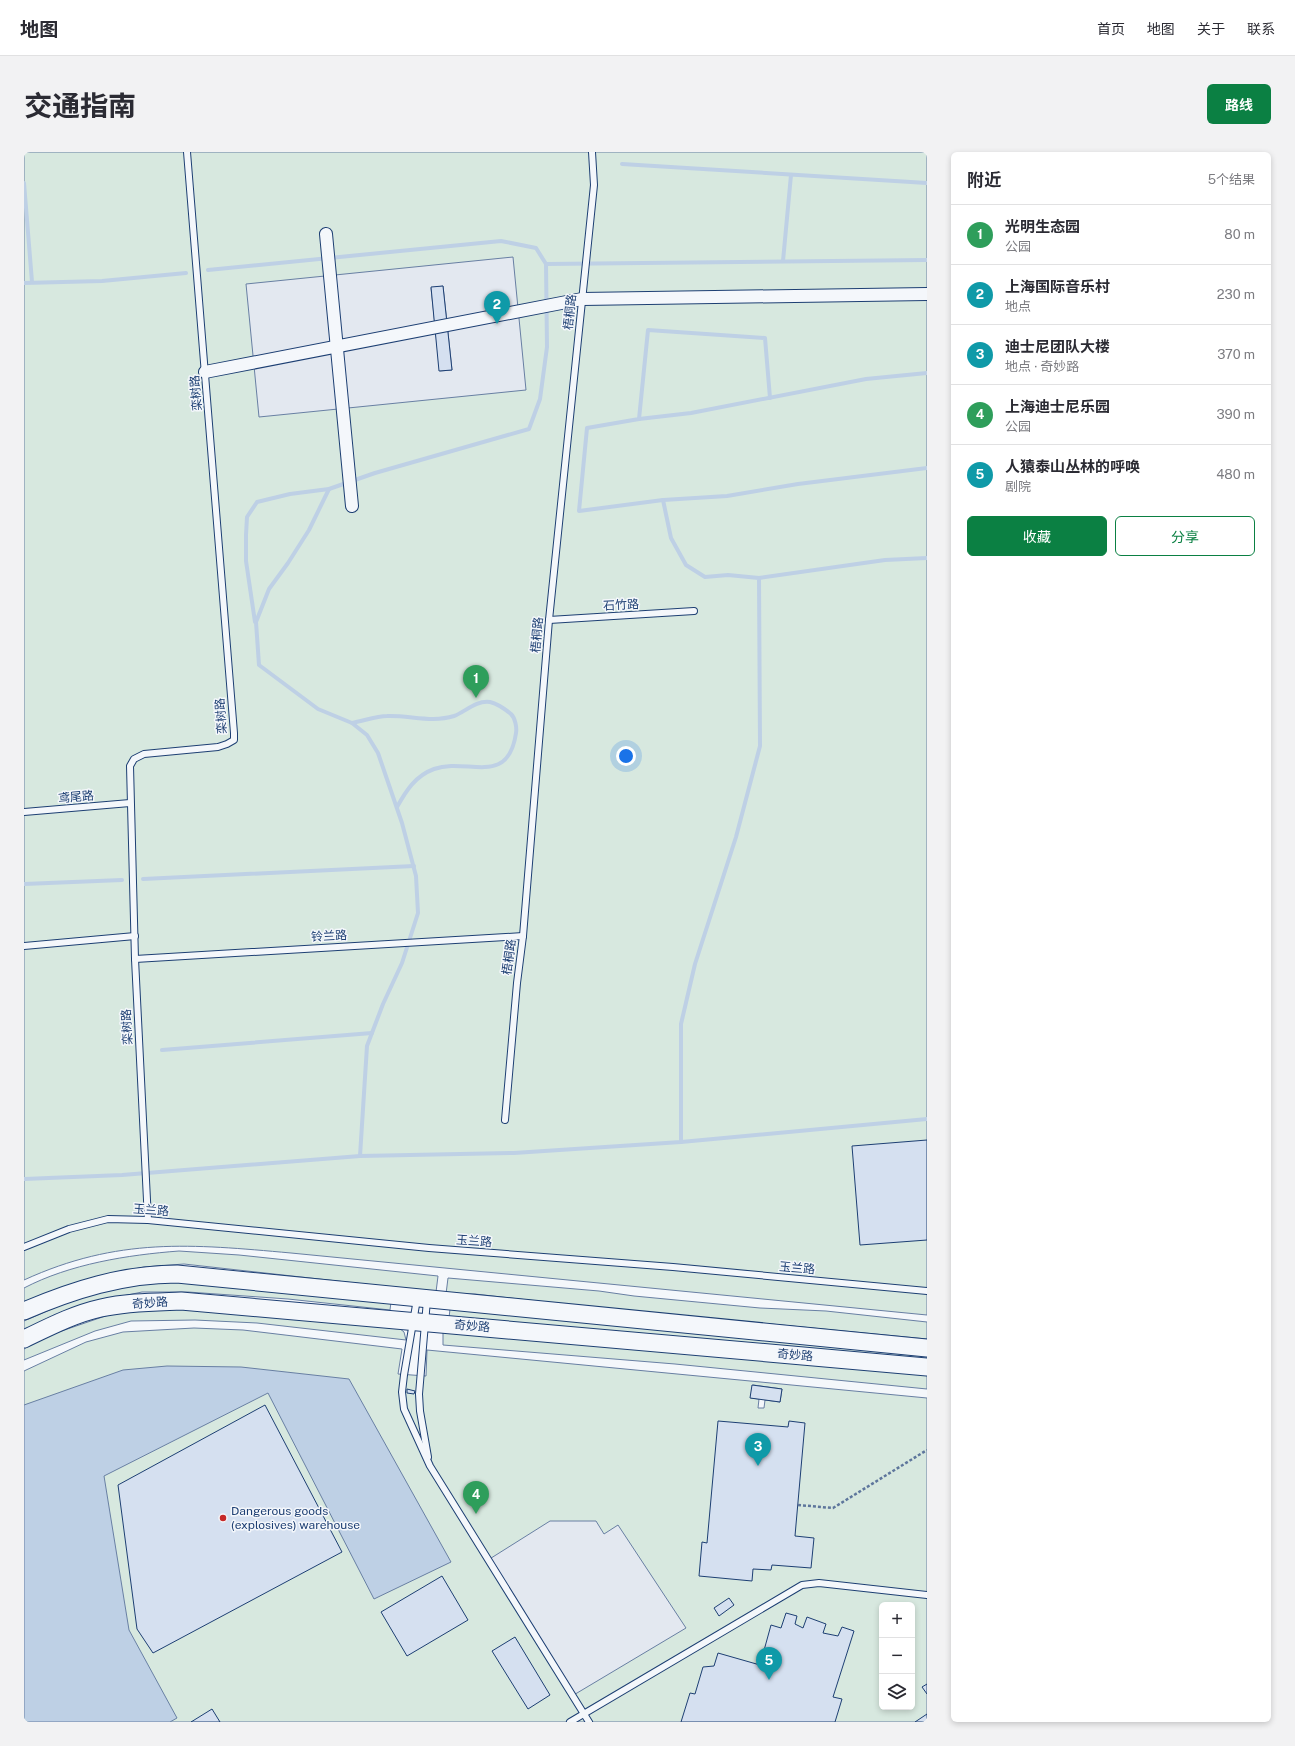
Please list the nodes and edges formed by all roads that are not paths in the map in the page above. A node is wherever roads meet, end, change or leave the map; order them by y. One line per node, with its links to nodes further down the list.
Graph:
1 (188, 152): 7 (lane, 栾树路)
2 (592, 152): 5 (lane, 梧桐路)
3 (326, 234): 6 (street)
4 (927, 294): 5 (street)
5 (582, 299): 6 (street); 10 (lane, 梧桐路)
6 (337, 347): 7 (street); 8 (street)
7 (205, 372): 11 (lane, 栾树路)
8 (352, 506)
9 (694, 611): 10 (lane, 石竹路)
10 (549, 620): 14 (lane, 梧桐路)
11 (130, 803): 12 (lane, 鸢尾路); 13 (lane, 栾树路)
12 (24, 812)
13 (135, 936): 15 (lane); 16 (lane, 栾树路)
14 (523, 936): 16 (lane, 铃兰路); 17 (lane, 梧桐路)
15 (24, 946)
16 (135, 959): 18 (lane, 栾树路)
17 (505, 1120)
18 (148, 1220): 19 (lane, 玉兰路); 20 (lane, 玉兰路)
19 (24, 1247)
20 (927, 1291)
21 (422, 1300): 22 (street, 奇妙路); 23 (lane); 23 (lane); 25 (street, 奇妙路)
22 (24, 1311)
23 (419, 1321): 24 (street, 奇妙路); 26 (street, 奇妙路); 27 (lane); 27 (lane)
24 (24, 1339)
25 (927, 1348)
26 (927, 1367)
27 (430, 1466): 29 (lane)
28 (927, 1595): 29 (lane)
29 (584, 1714): 30 (lane); 31 (lane)
30 (570, 1722)
31 (589, 1722)

